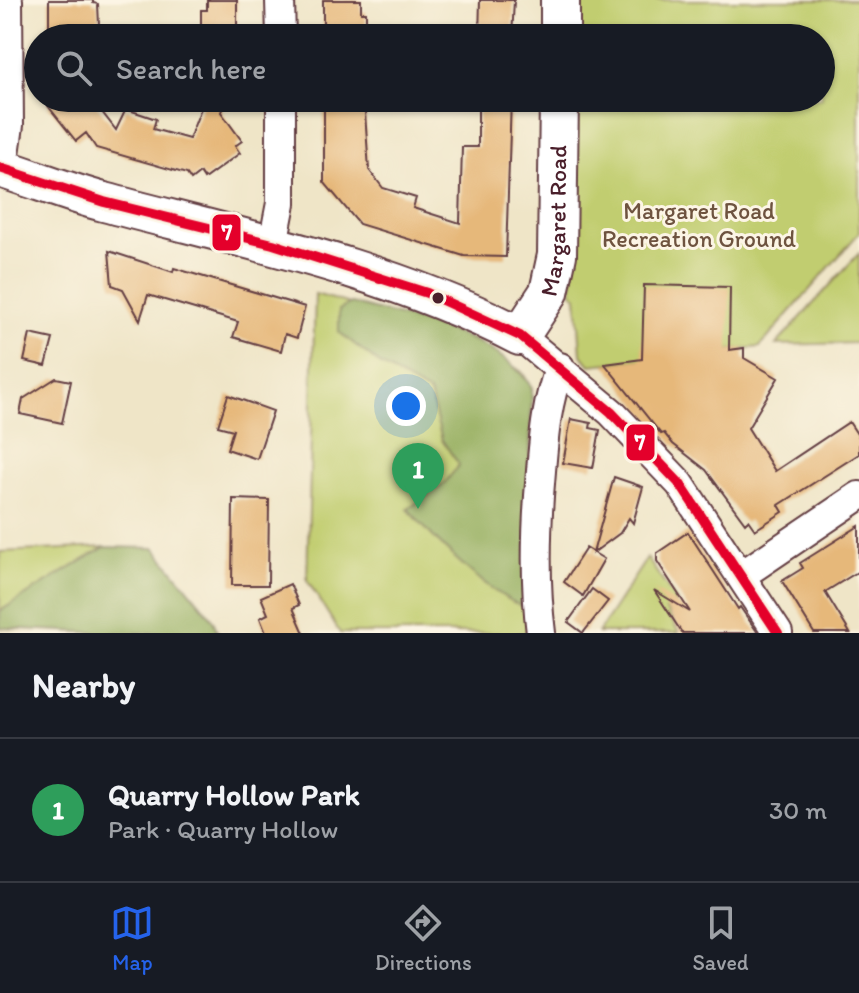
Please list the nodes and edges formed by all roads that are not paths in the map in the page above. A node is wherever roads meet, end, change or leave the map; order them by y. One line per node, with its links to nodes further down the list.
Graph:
1 (8, 0): 8 (street)
2 (280, 0): 4 (street)
3 (560, 0): 5 (street)
4 (281, 24)
5 (560, 24)
6 (281, 112): 9 (street)
7 (559, 112): 10 (street, Margaret Road)
8 (2, 169): 9 (street)
9 (273, 244): 10 (street)
10 (520, 336): 11 (street)
11 (560, 367): 13 (street); 14 (street)
12 (859, 496): 13 (street)
13 (742, 575): 15 (street)
14 (541, 633)
15 (778, 633)

